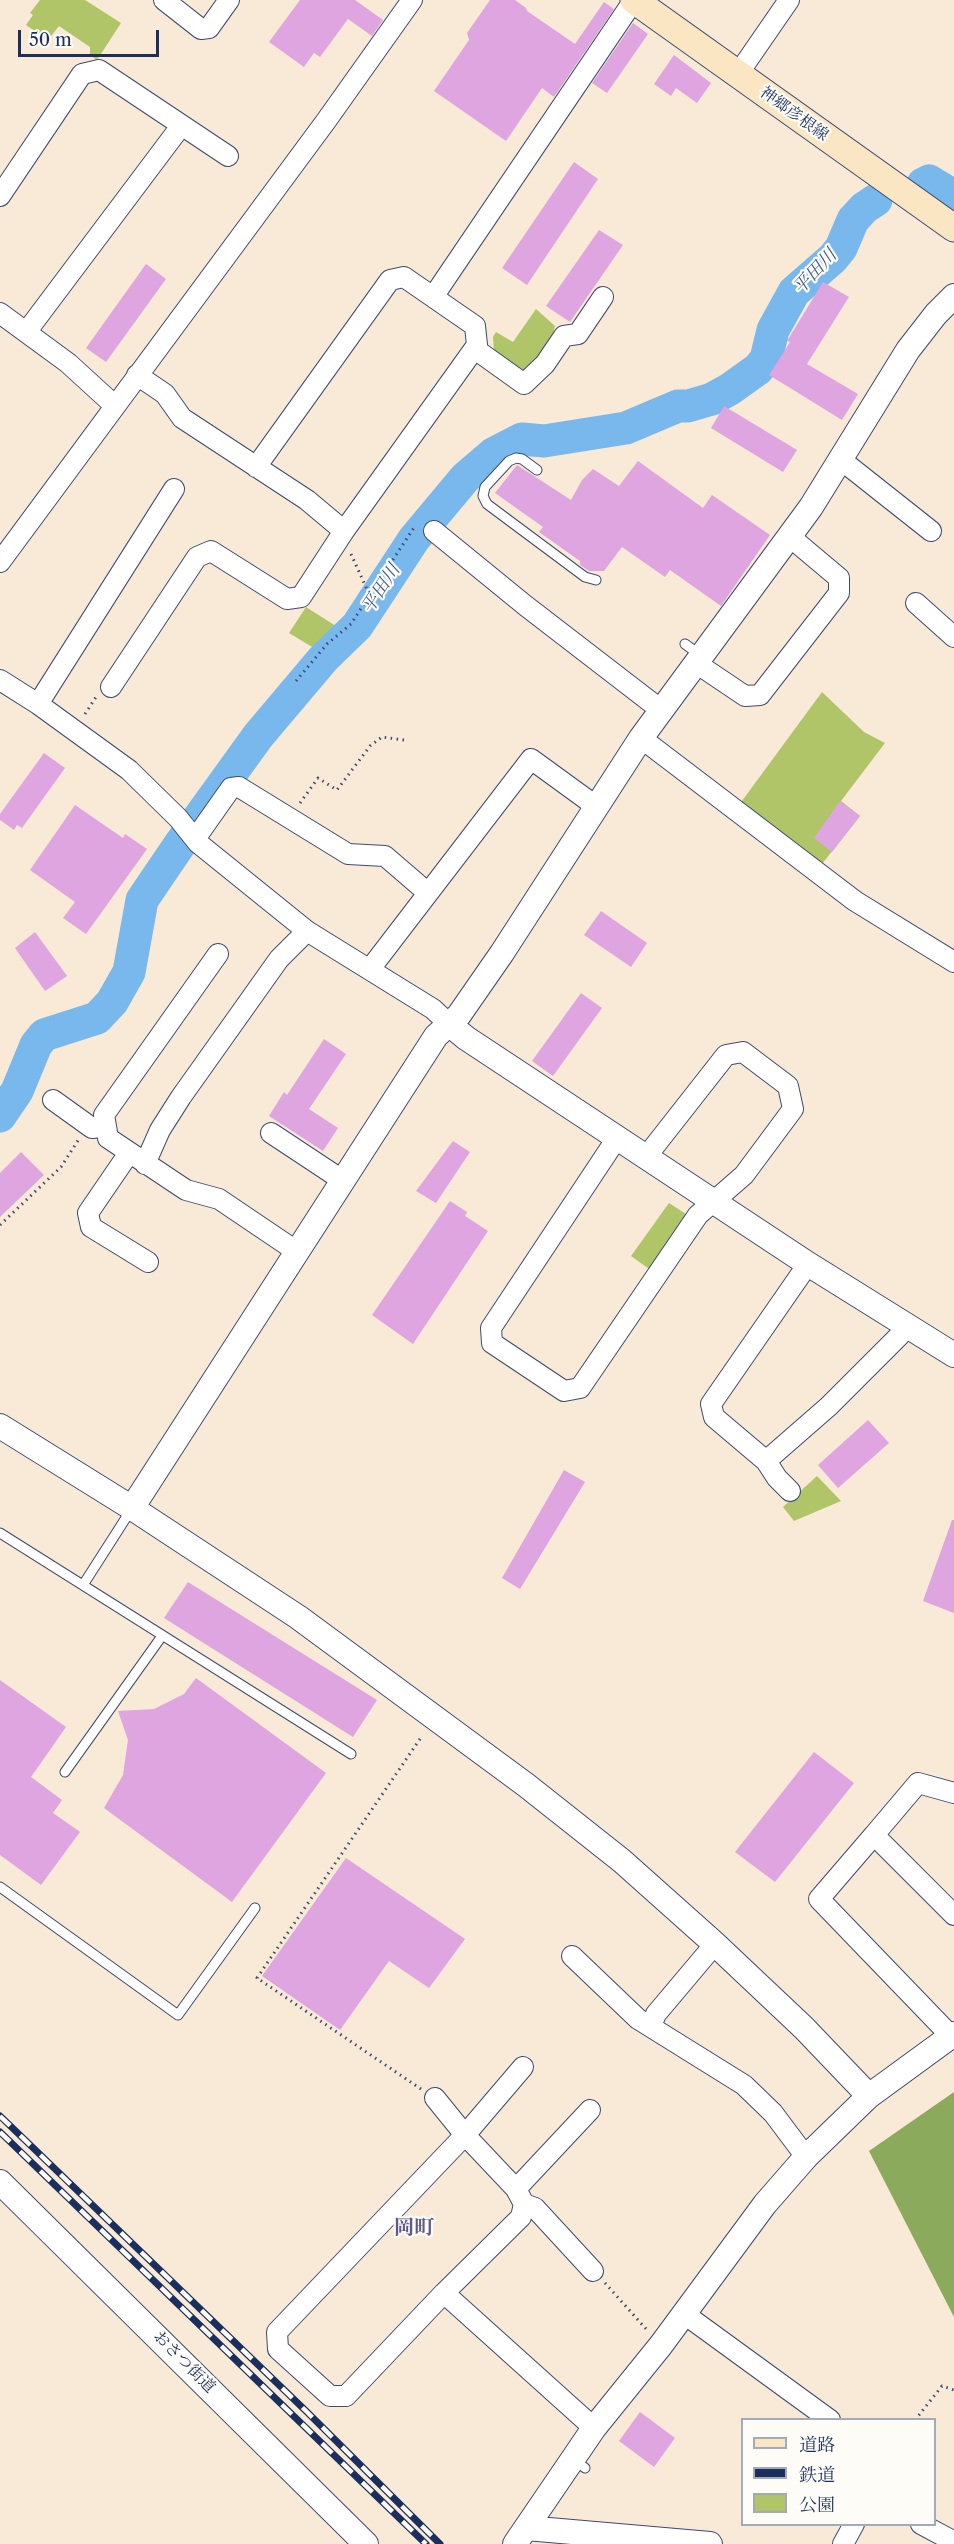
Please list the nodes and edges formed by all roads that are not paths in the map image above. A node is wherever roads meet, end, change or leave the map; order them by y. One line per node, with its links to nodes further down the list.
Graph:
1 (164, 0): 2 (street)
2 (229, 0)
3 (412, 0): 17 (street)
4 (634, 0): 6 (main road, 神郷彦根線); 12 (street)
5 (789, 0): 6 (street)
6 (738, 74): 10 (main road, 神郷彦根線)
7 (181, 126): 8 (street); 9 (street); 15 (street)
8 (228, 156)
9 (0, 196)
10 (954, 228)
11 (954, 296): 19 (street)
12 (433, 297): 16 (street); 20 (street)
13 (603, 297): 16 (street)
14 (0, 313): 15 (street)
15 (27, 331): 18 (street)
16 (475, 349): 26 (street)
17 (137, 375): 18 (street); 20 (street)
18 (114, 405): 27 (street)
19 (840, 459): 24 (street); 25 (street)
20 (256, 467): 26 (street)
21 (537, 470): 28 (lane)
22 (174, 489): 34 (street)
23 (428, 525): 35 (street)
24 (931, 531)
25 (790, 532): 31 (street); 31 (street)
26 (341, 535): 33 (street)
27 (0, 562)
28 (596, 580)
29 (916, 603): 30 (street)
30 (953, 634)
31 (694, 654): 35 (street)
32 (0, 680): 34 (street)
33 (111, 687)
34 (38, 704): 38 (street)
35 (661, 710): 36 (street)
36 (641, 738): 37 (street); 42 (street)
37 (597, 807): 39 (street); 44 (street)
38 (191, 833): 39 (street); 40 (street)
39 (428, 893): 43 (street)
40 (307, 931): 43 (street); 50 (street)
41 (218, 954): 46 (street)
42 (954, 962)
43 (370, 969): 44 (street)
44 (450, 1024): 48 (street); 51 (street)
45 (53, 1100): 46 (street)
46 (97, 1126): 50 (street)
47 (271, 1133): 51 (street)
48 (617, 1138): 49 (street); 52 (street)
49 (646, 1157): 52 (street); 52 (street)
50 (137, 1158): 53 (street); 54 (street)
51 (342, 1180): 53 (street)
52 (713, 1202): 55 (street)
53 (296, 1251): 61 (street)
54 (148, 1262)
55 (808, 1264): 56 (street); 59 (street)
56 (907, 1328): 57 (street); 59 (street)
57 (954, 1355)
58 (0, 1426): 61 (street)
59 (766, 1461): 60 (street)
60 (790, 1491)
61 (132, 1508): 63 (lane); 72 (street)
62 (0, 1533): 63 (lane)
63 (82, 1585): 64 (lane)
64 (162, 1636): 65 (lane); 66 (lane)
65 (351, 1754)
66 (65, 1772)
67 (954, 1793): 68 (street)
68 (874, 1835): 71 (street); 75 (street)
69 (0, 1887): 70 (lane)
70 (255, 1908)
71 (954, 1915)
72 (715, 1944): 74 (street); 77 (street)
73 (572, 1956): 74 (street)
74 (651, 2026): 81 (street)
75 (953, 2035): 77 (street)
76 (523, 2067): 80 (street)
77 (869, 2096): 81 (street)
78 (435, 2098): 80 (street)
79 (590, 2110): 83 (street)
80 (465, 2135): 83 (street); 85 (street)
81 (806, 2157): 86 (street)
82 (0, 2182): 92 (street, おさつ街道)
83 (520, 2197): 84 (street); 85 (street)
84 (594, 2271)
85 (444, 2293): 88 (street)
86 (683, 2313): 87 (street); 88 (street)
87 (827, 2418)
88 (594, 2428): 91 (street)
89 (853, 2526): 94 (street)
90 (925, 2526): 95 (street)
91 (521, 2536): 93 (street)
92 (366, 2544)
93 (710, 2544)
94 (843, 2544)
95 (952, 2544)

